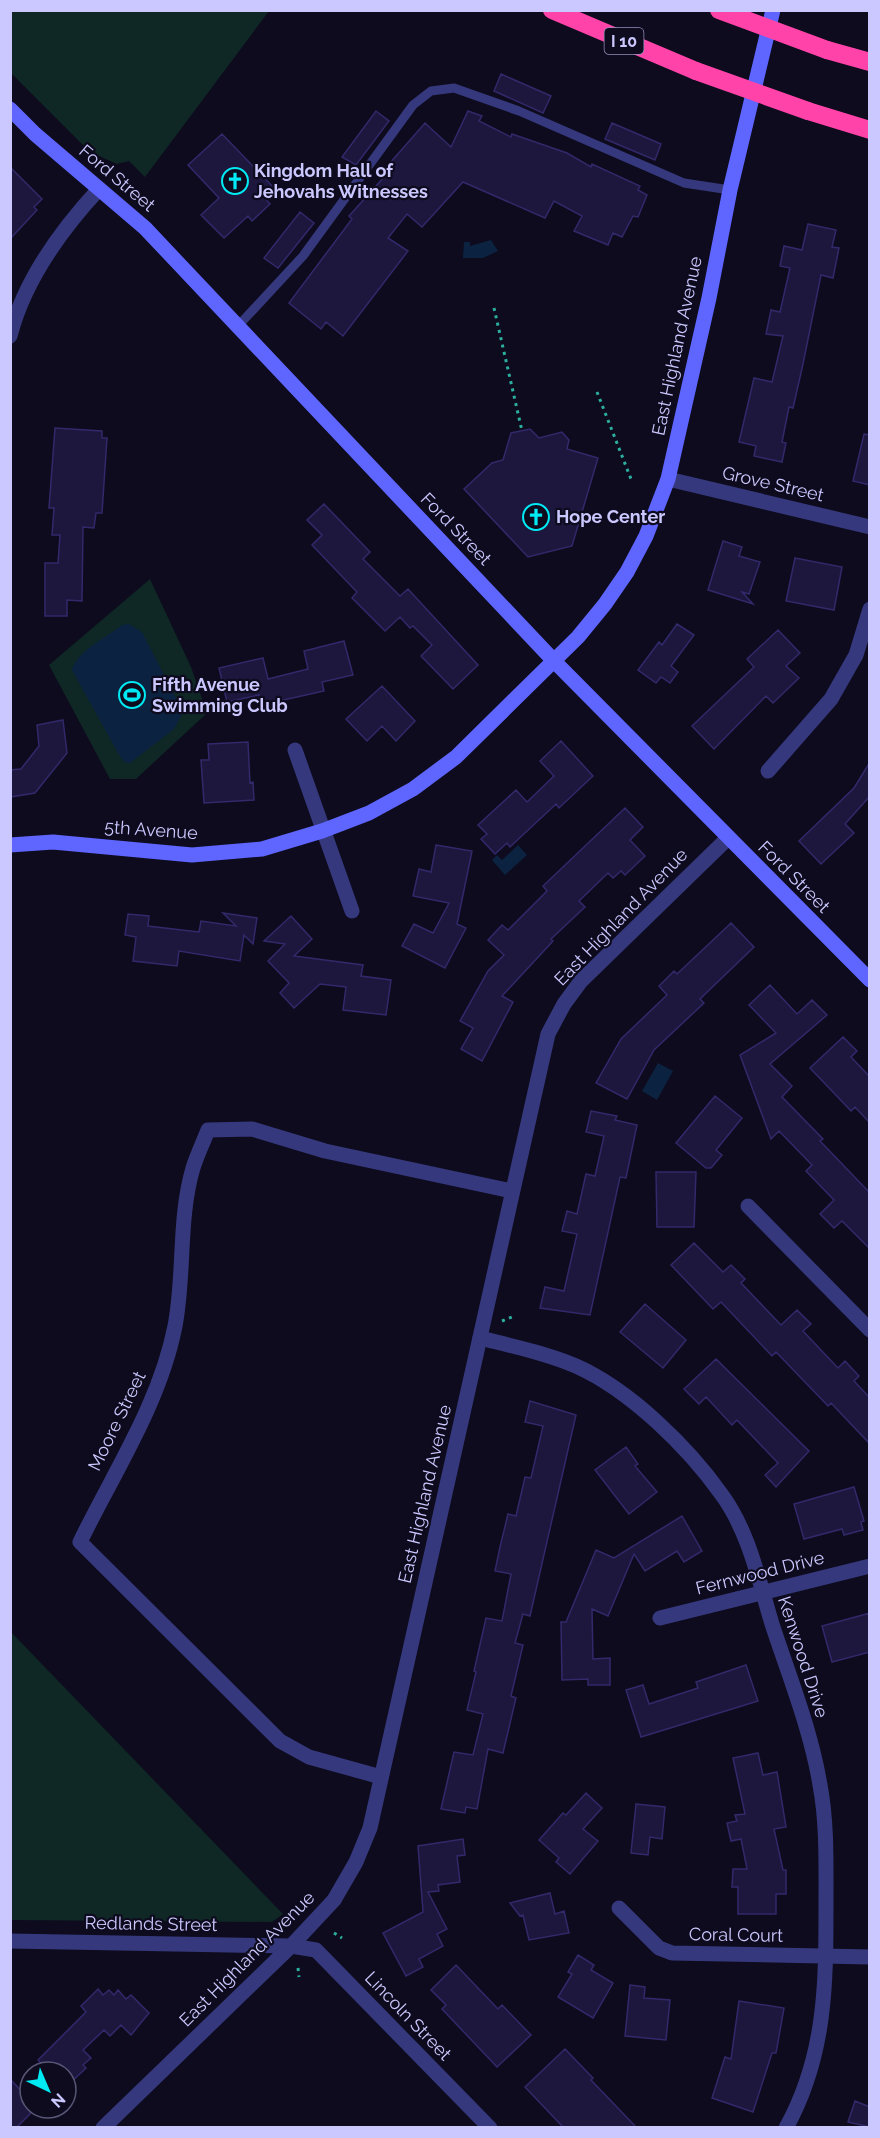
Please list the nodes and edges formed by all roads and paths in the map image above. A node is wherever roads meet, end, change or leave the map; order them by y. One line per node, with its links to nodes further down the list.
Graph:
1 (552, 10): 6 (highway, I 10, bridge)
2 (719, 10): 4 (highway, bridge)
3 (773, 10): 8 (main road, East Highland Avenue)
4 (870, 62)
5 (10, 110): 7 (main road, Ford Street)
6 (870, 130)
7 (99, 189): 10 (main road, Ford Street); 11 (street)
8 (730, 190): 10 (lane); 15 (main road, East Highland Avenue)
9 (494, 308): 13 (path)
10 (238, 326): 18 (main road, Ford Street)
11 (10, 336)
12 (597, 392): 14 (path)
13 (522, 431)
14 (631, 479)
15 (668, 479): 16 (street, Grove Street); 18 (main road, East Highland Avenue)
16 (870, 527)
17 (870, 609): 20 (street)
18 (555, 662): 21 (main road, 5th Avenue); 22 (main road, Ford Street)
19 (295, 750): 21 (street)
20 (768, 771)
21 (322, 831): 23 (main road, 5th Avenue); 24 (street)
22 (728, 838): 25 (main road, Ford Street); 26 (street, East Highland Avenue)
23 (10, 845)
24 (352, 911)
25 (870, 980)
26 (512, 1191): 31 (street, East Highland Avenue); 35 (street, Moore Street)
27 (748, 1206): 30 (street)
28 (512, 1317): 29 (path)
29 (502, 1321)
30 (870, 1330)
31 (480, 1338): 33 (street, Kenwood Drive); 35 (street, East Highland Avenue)
32 (870, 1566): 33 (street, Fernwood Drive)
33 (762, 1593): 34 (street, Fernwood Drive); 41 (street, Kenwood Drive)
34 (660, 1618)
35 (381, 1777): 40 (street, East Highland Avenue)
36 (619, 1908): 41 (street, Coral Court)
37 (334, 1933): 38 (path)
38 (342, 1938)
39 (10, 1941): 40 (street, Redlands Street)
40 (291, 1946): 45 (street, East Highland Avenue); 46 (street, Lincoln Street)
41 (826, 1956): 42 (street, Coral Court); 47 (street, Kenwood Drive)
42 (870, 1957)
43 (297, 1968): 44 (path)
44 (299, 1977)
45 (103, 2127)
46 (490, 2127)
47 (786, 2127)

